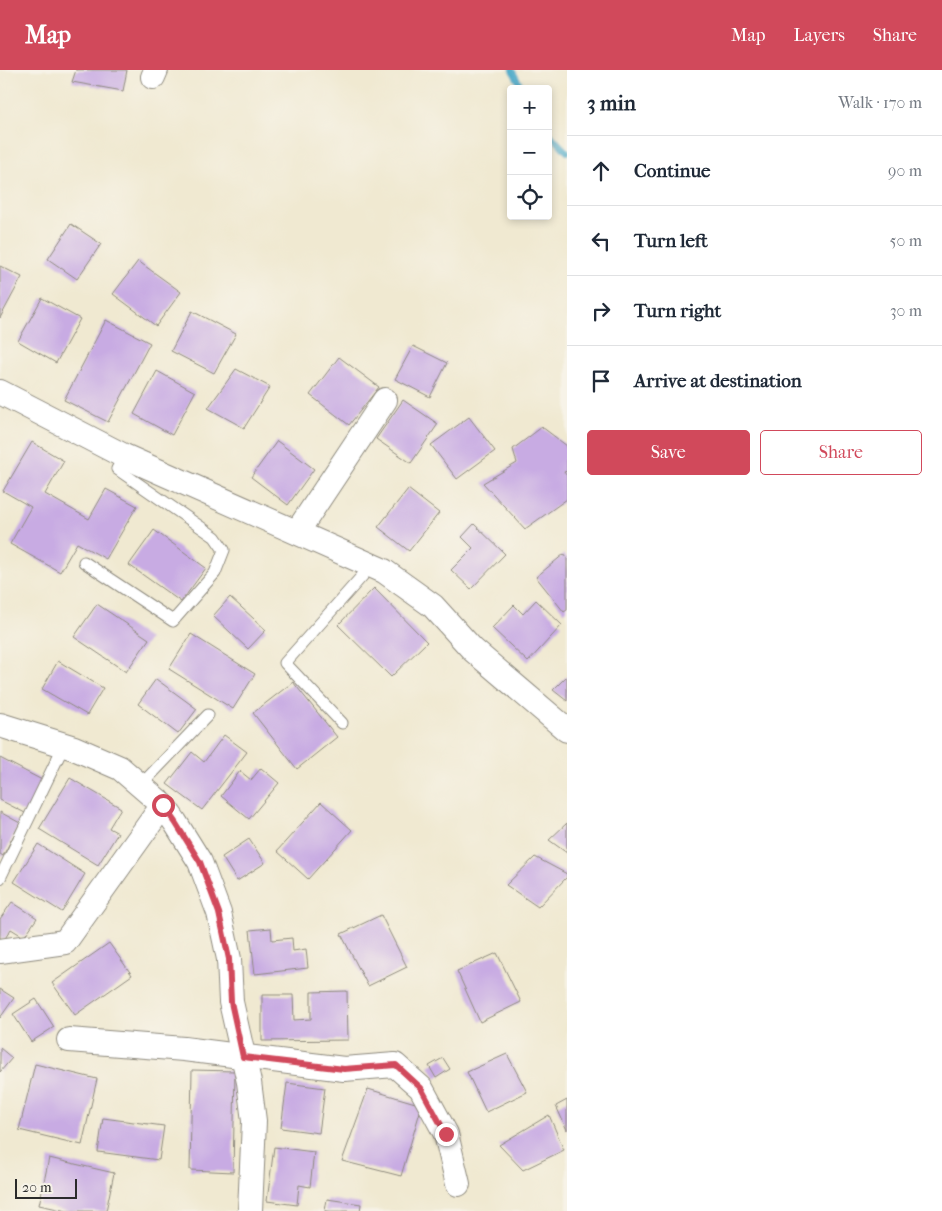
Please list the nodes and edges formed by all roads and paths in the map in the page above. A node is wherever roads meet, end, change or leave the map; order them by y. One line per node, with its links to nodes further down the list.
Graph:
1 (0, 392): 3 (street)
2 (385, 400): 4 (street)
3 (124, 456): 4 (street); 5 (lane)
4 (298, 532): 6 (street)
5 (84, 562)
6 (372, 565): 8 (lane); 10 (street)
7 (208, 715): 12 (lane)
8 (342, 723)
9 (0, 724): 11 (street)
10 (567, 730)
11 (64, 745): 12 (street); 14 (lane)
12 (140, 786): 13 (street)
13 (163, 805): 15 (street); 17 (street)
14 (0, 878)
15 (0, 951)
16 (70, 1040): 17 (street)
17 (243, 1057): 18 (street); 19 (street)
18 (458, 1184)
19 (250, 1211)

